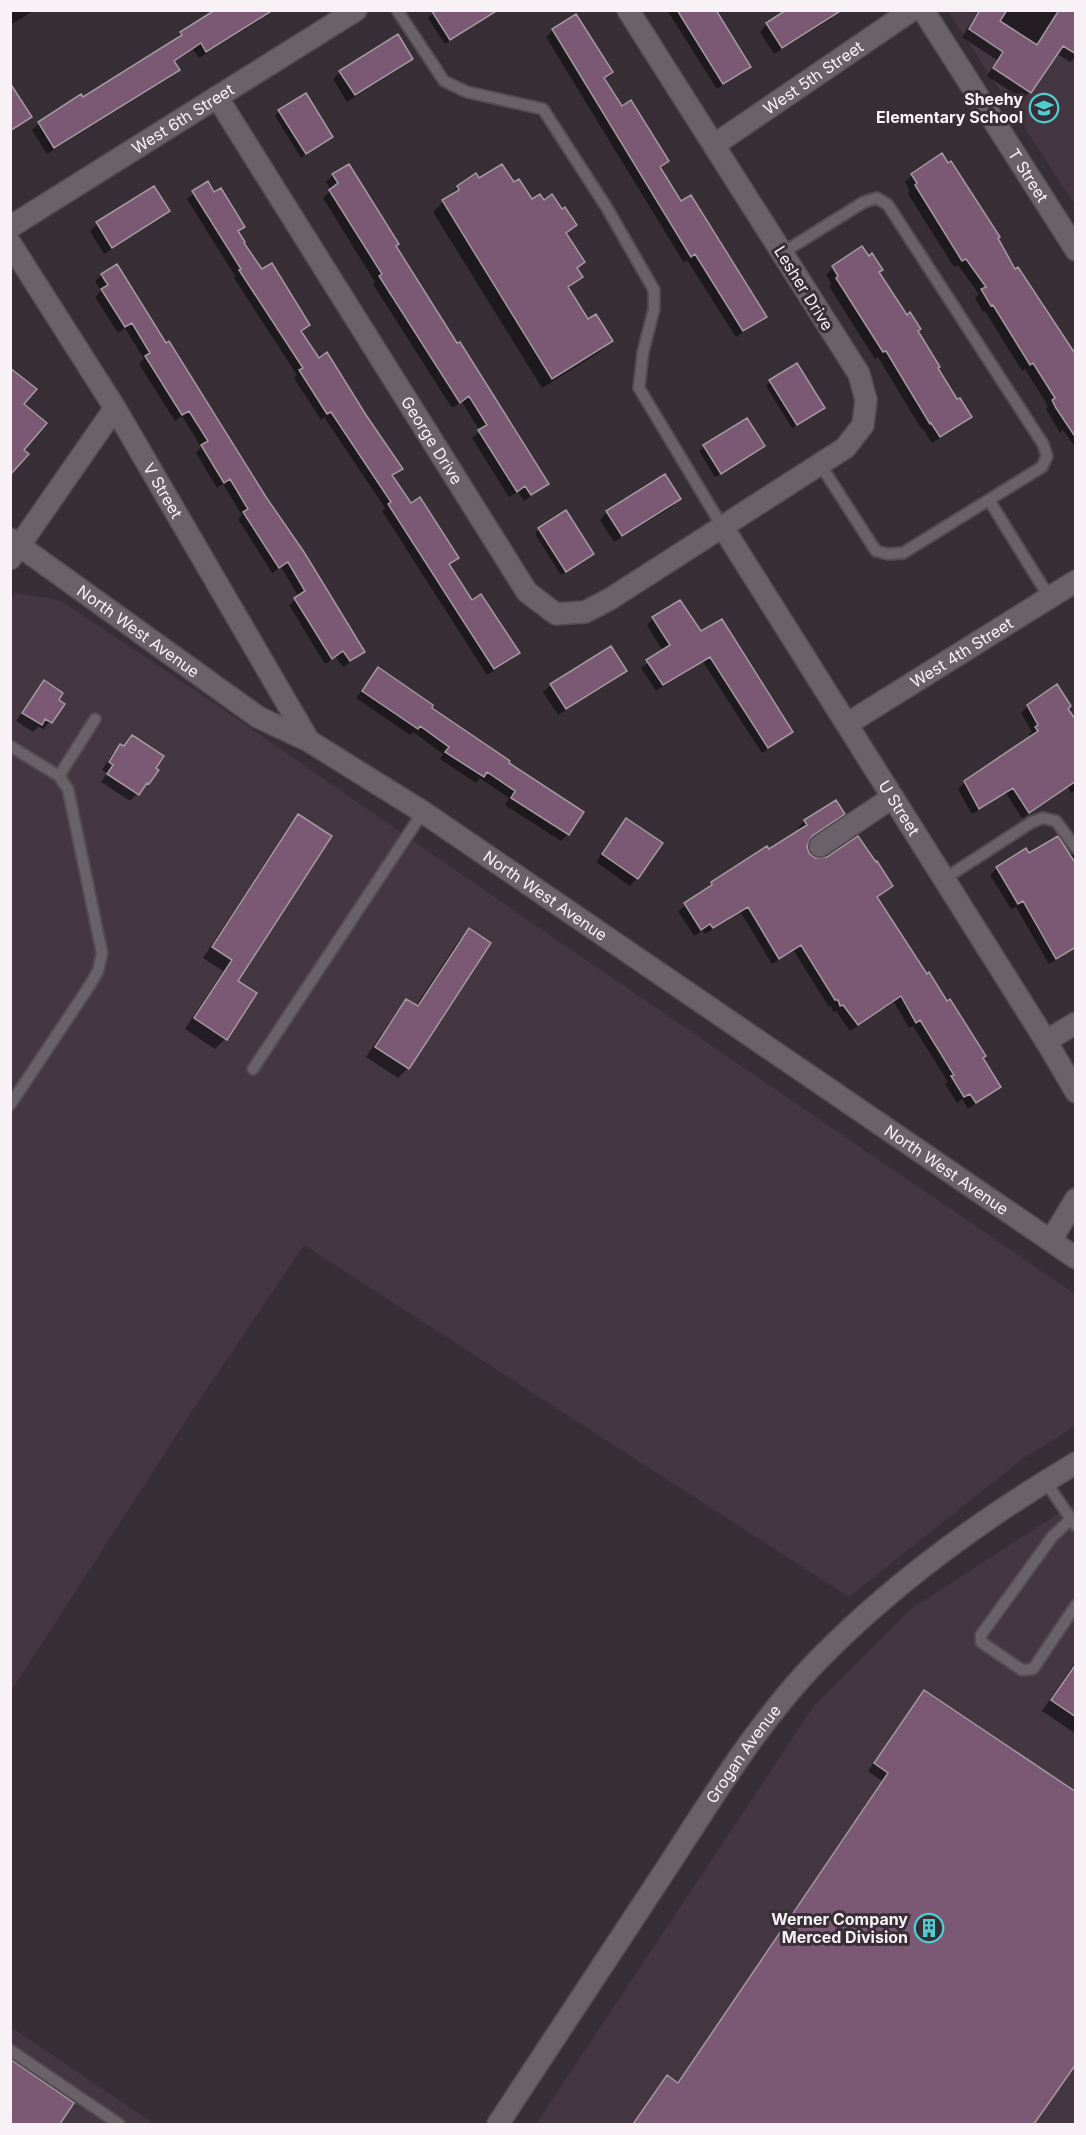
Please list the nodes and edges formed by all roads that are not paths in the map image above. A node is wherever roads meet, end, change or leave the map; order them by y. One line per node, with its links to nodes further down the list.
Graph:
1 (356, 10): 6 (street, West 6th Street)
2 (397, 10): 15 (lane)
3 (628, 10): 7 (street, Lesher Drive)
4 (912, 10): 7 (street, West 5th Street)
5 (923, 10): 10 (street, T Street)
6 (217, 97): 8 (street, West 6th Street); 15 (street, George Drive)
7 (714, 145): 11 (street, Lesher Drive)
8 (10, 227)
9 (10, 243): 12 (street, V Street)
10 (1076, 250)
11 (782, 253): 13 (street, Lesher Drive); 14 (lane)
12 (115, 408): 16 (street); 21 (street, V Street)
13 (820, 464): 14 (lane); 15 (street, Lesher Drive)
14 (989, 500): 18 (lane)
15 (722, 526): 20 (street, U Street)
16 (13, 548): 21 (street, North West Avenue)
17 (1076, 581): 18 (street, West 4th Street)
18 (1049, 597): 20 (street, West 4th Street)
19 (95, 718): 23 (lane)
20 (847, 724): 24 (street, U Street)
21 (309, 741): 25 (street, North West Avenue)
22 (10, 746): 23 (lane)
23 (59, 776): 33 (lane)
24 (893, 797): 26 (street); 28 (street, U Street)
25 (423, 812): 31 (lane); 35 (street, North West Avenue)
26 (820, 846)
27 (1076, 848): 28 (lane)
28 (944, 879): 30 (street, U Street)
29 (1076, 1023): 30 (street)
30 (1047, 1041): 32 (street, U Street)
31 (253, 1069)
32 (1076, 1092)
33 (10, 1105)
34 (1076, 1199): 35 (street)
35 (1050, 1240): 36 (street, North West Avenue)
36 (1076, 1258)
37 (1076, 1463): 38 (street, Grogan Avenue)
38 (1045, 1481): 39 (lane); 44 (street, Grogan Avenue)
39 (1073, 1522): 40 (lane)
40 (1076, 1605)
41 (10, 2050): 42 (lane)
42 (104, 2120): 43 (lane)
43 (119, 2124)
44 (498, 2124)

